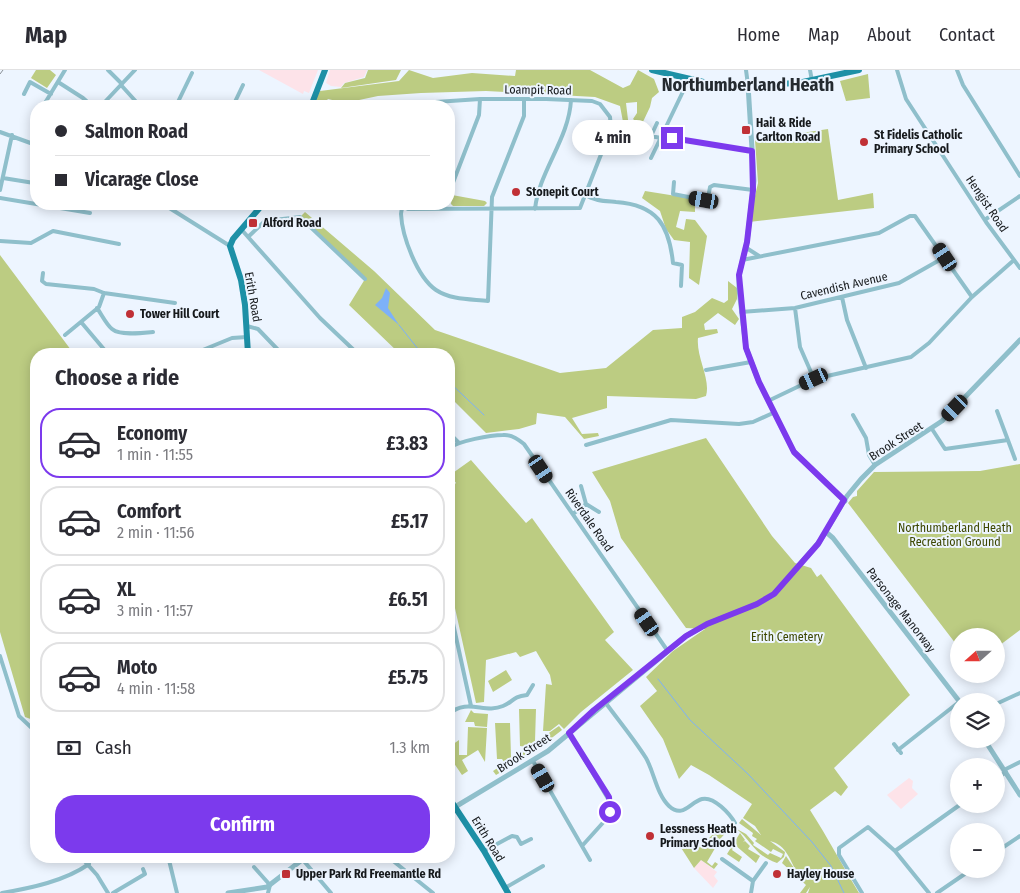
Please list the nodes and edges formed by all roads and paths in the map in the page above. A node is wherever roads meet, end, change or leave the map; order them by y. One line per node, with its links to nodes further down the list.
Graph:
1 (65, 70): 14 (street)
2 (108, 70): 15 (street)
3 (135, 70): 15 (street)
4 (325, 70): 28 (main road)
5 (652, 70): 12 (main road)
6 (746, 70): 17 (street)
7 (810, 70): 13 (street)
8 (859, 70): 13 (main road)
9 (897, 70): 60 (street, Hengist Road)
10 (957, 70): 41 (street)
11 (192, 72): 26 (street)
12 (689, 79): 17 (main road); 36 (street)
13 (812, 81): 17 (main road)
14 (58, 82): 19 (street); 23 (street)
15 (122, 85): 24 (street); 25 (street)
16 (243, 85): 27 (street)
17 (748, 85): 39 (street)
18 (24, 94): 19 (street)
19 (50, 94): 22 (street)
20 (480, 99): 21 (street, Loampit Road); 29 (street, Loampit Road); 42 (street)
21 (524, 99): 30 (street, Loampit Road); 53 (street)
22 (47, 100)
23 (85, 100)
24 (107, 100)
25 (135, 100)
26 (179, 100)
27 (236, 100)
28 (313, 100)
29 (433, 100)
30 (570, 100): 48 (street, Loampit Road); 54 (street)
31 (657, 123): 35 (street)
32 (0, 132): 34 (street)
33 (640, 134): 35 (street)
34 (12, 135): 38 (street); 43 (street)
35 (651, 136): 36 (street)
36 (661, 138): 40 (street)
37 (672, 138): 39 (street)
38 (30, 142)
39 (752, 151): 47 (street)
40 (651, 158)
41 (1020, 176)
42 (455, 177)
43 (3, 178): 44 (street); 46 (street)
44 (30, 182)
45 (674, 182): 47 (street)
46 (0, 190)
47 (753, 190): 66 (street)
48 (586, 195): 54 (street); 74 (street)
49 (1020, 196): 60 (street)
50 (0, 198): 51 (street)
51 (30, 203)
52 (455, 209): 53 (street)
53 (491, 209): 54 (street); 58 (street)
54 (535, 209)
55 (72, 210): 59 (street)
56 (173, 210): 65 (street)
57 (257, 210): 61 (main road)
58 (401, 210)
59 (90, 213)
60 (986, 219): 70 (street, Hengist Road)
61 (241, 230): 62 (street); 65 (main road)
62 (248, 237): 73 (street); 92 (street)
63 (0, 241): 64 (street)
64 (119, 244)
65 (230, 246): 83 (main road, Erith Road)
66 (745, 247): 67 (street); 69 (street)
67 (759, 256): 68 (street); 69 (street)
68 (945, 257): 76 (street, Cavendish Avenue); 77 (street)
69 (742, 260): 81 (street)
70 (1014, 260): 71 (street, Hengist Road); 77 (street)
71 (1020, 268)
72 (43, 274): 75 (street)
73 (365, 279)
74 (681, 286)
75 (104, 293): 78 (street); 79 (street)
76 (842, 297): 80 (street, Cavendish Avenue); 94 (street)
77 (972, 297): 94 (street)
78 (175, 303)
79 (97, 308): 82 (street); 84 (street)
80 (794, 308): 81 (street, Cavendish Avenue); 96 (street)
81 (741, 312): 93 (street)
82 (81, 322): 85 (street); 88 (street)
83 (248, 326): 86 (main road, Erith Road); 91 (street)
84 (153, 332)
85 (66, 335)
86 (248, 337): 89 (street); 90 (main road, Erith Road)
87 (1020, 340): 101 (street, Brook Street)
88 (103, 348)
89 (208, 348)
90 (248, 348)
91 (276, 348)
92 (352, 348)
93 (750, 362): 95 (street); 97 (street)
94 (866, 368): 96 (street)
95 (706, 370)
96 (814, 379): 97 (street)
97 (768, 401): 99 (street)
98 (997, 411): 103 (street)
99 (773, 413): 106 (street); 110 (street)
100 (854, 415): 108 (street)
101 (932, 429): 103 (street); 108 (street, Brook Street)
102 (455, 439): 104 (street)
103 (1008, 440): 107 (street)
104 (459, 443): 105 (street, Riverdale Road); 113 (street, Riverdale Road)
105 (455, 445)
106 (586, 445)
107 (1014, 459)
108 (875, 465): 110 (street, Brook Street)
109 (582, 486): 111 (street)
110 (844, 500): 114 (street, Brook Street)
111 (586, 504): 112 (street); 113 (street)
112 (599, 512)
113 (573, 514): 116 (street, Riverdale Road)
114 (826, 532): 116 (street, Brook Street); 119 (street, Parsonage Manorway)
115 (455, 633): 123 (street)
116 (667, 650): 122 (street, Brook Street)
117 (0, 656): 126 (street)
118 (533, 686): 123 (street)
119 (952, 693)
120 (1020, 693): 121 (street)
121 (1005, 700)
122 (605, 702): 127 (street, Brook Street); 135 (street)
123 (471, 706): 125 (street)
124 (950, 709): 128 (street)
125 (455, 710)
126 (30, 727)
127 (569, 733): 129 (street, Brook Street); 138 (street)
128 (894, 744)
129 (533, 761): 133 (street, Brook Street); 138 (street)
130 (1020, 762): 131 (street)
131 (1005, 771): 132 (street)
132 (1020, 795)
133 (455, 807): 140 (main road, Erith Road)
134 (950, 812): 141 (street)
135 (735, 823)
136 (1020, 836): 139 (street)
137 (531, 839): 140 (street)
138 (582, 846): 142 (street)
139 (1005, 846)
140 (484, 851): 158 (main road, Erith Road)
141 (895, 851): 169 (street); 170 (street)
142 (590, 860)
143 (722, 860): 154 (street)
144 (170, 863): 162 (street)
145 (299, 863): 155 (street)
146 (309, 863): 166 (street)
147 (396, 863): 167 (street)
148 (766, 863): 154 (street)
149 (89, 864): 157 (street); 160 (street)
150 (543, 866): 158 (street)
151 (254, 867): 155 (street)
152 (143, 869): 161 (street)
153 (959, 878): 171 (street)
154 (753, 881): 168 (street)
155 (270, 885): 156 (street); 165 (street)
156 (258, 888): 163 (street); 164 (street)
157 (30, 891): 159 (street)
158 (506, 891)
159 (2, 893)
160 (108, 893)
161 (113, 893)
162 (176, 893)
163 (228, 893)
164 (263, 893)
165 (268, 893)
166 (331, 893)
167 (433, 893)
168 (751, 893)
169 (862, 893)
170 (929, 893)
171 (937, 893)

